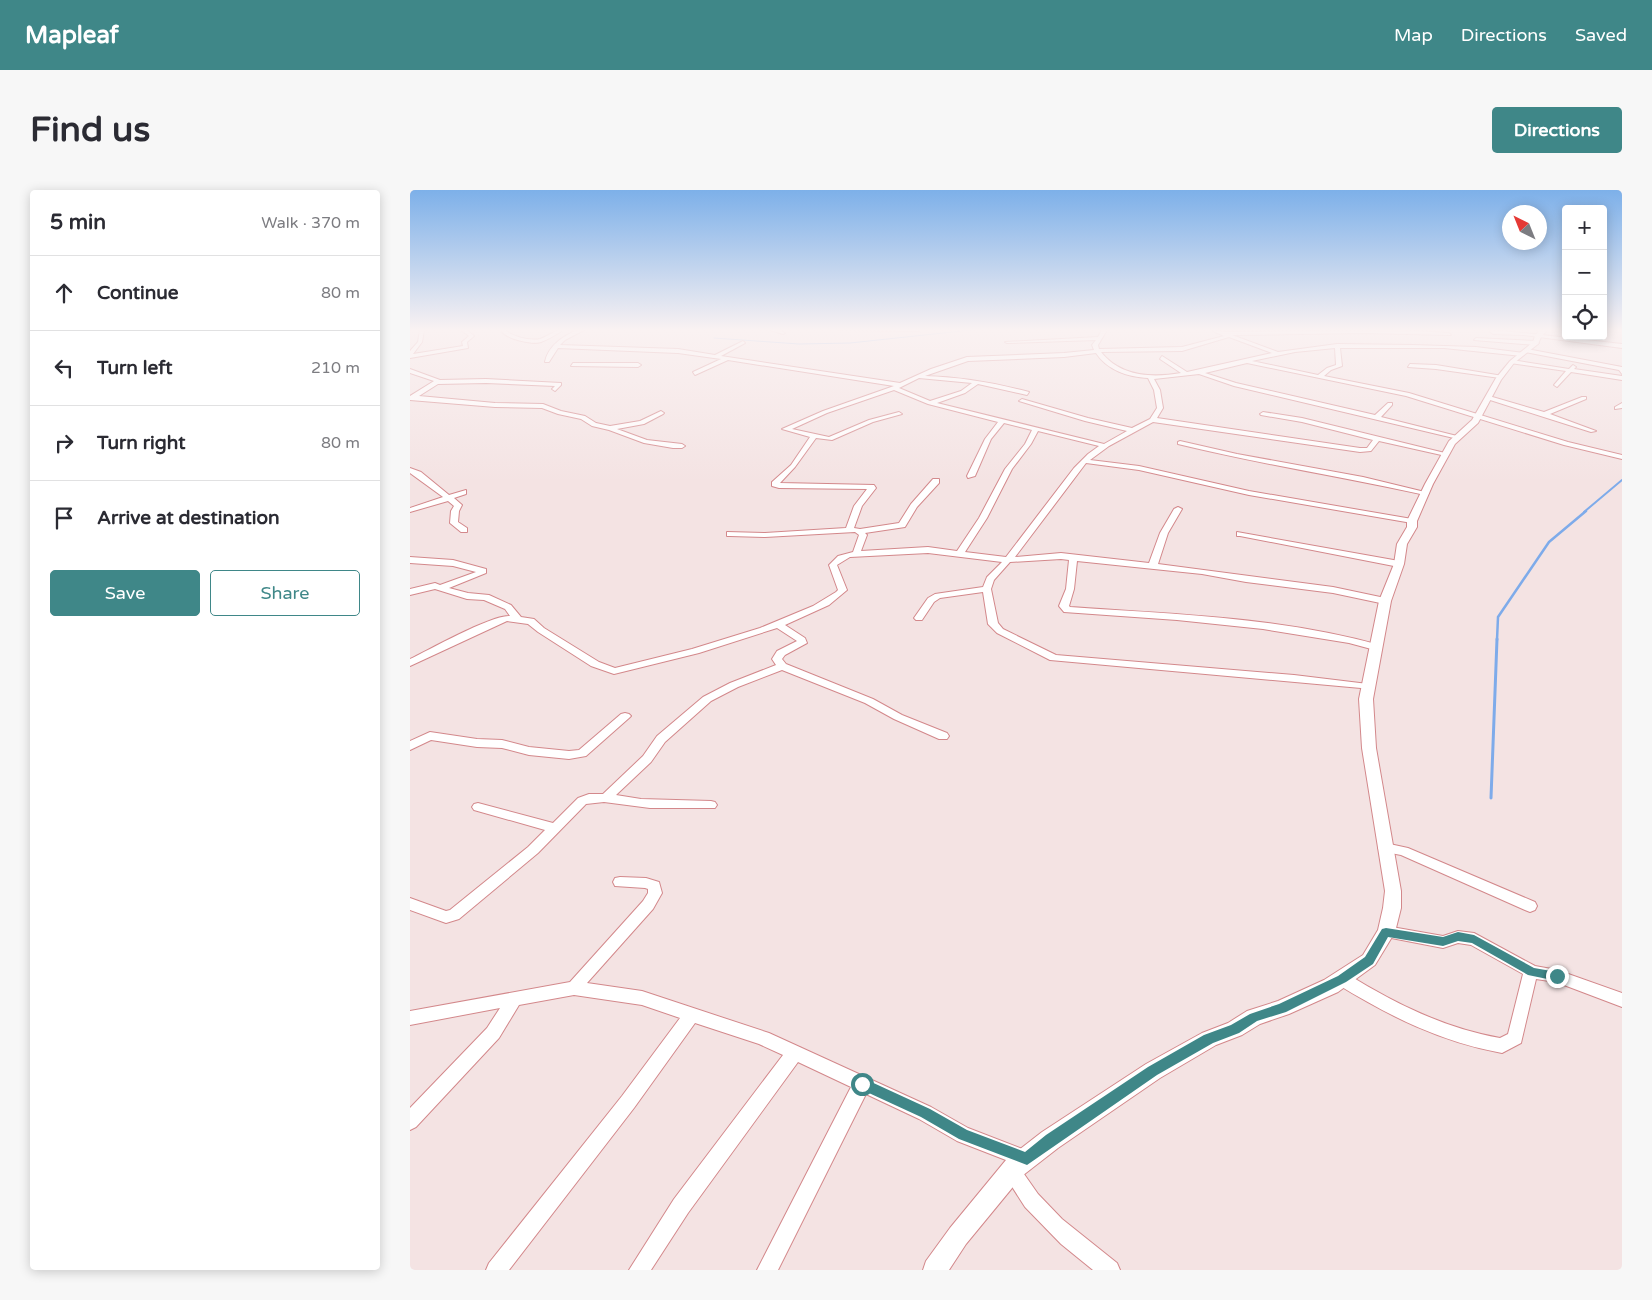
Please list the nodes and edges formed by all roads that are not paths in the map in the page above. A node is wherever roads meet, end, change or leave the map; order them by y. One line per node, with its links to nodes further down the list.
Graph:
1 (864, 380): 13 (street)
2 (911, 380): 13 (street)
3 (965, 380): 10 (street)
4 (1152, 380): 29 (street)
5 (1224, 380): 27 (street)
6 (1337, 380): 11 (street)
7 (1498, 380): 18 (street)
8 (1561, 380): 12 (street)
9 (436, 382): 14 (street); 17 (street)
10 (976, 382): 16 (street); 21 (street)
11 (1345, 382): 15 (street); 28 (street)
12 (1557, 385)
13 (898, 386): 21 (street); 35 (street)
14 (555, 389)
15 (1340, 390)
16 (1027, 393)
17 (413, 396): 31 (street)
18 (1489, 398): 26 (street); 28 (street)
19 (1584, 398): 26 (street)
20 (1022, 401): 33 (street)
21 (930, 404): 30 (street)
22 (1390, 404): 27 (street)
23 (660, 413): 31 (street)
24 (898, 414): 35 (street)
25 (1263, 414): 37 (street)
26 (1544, 414): 34 (street)
27 (1377, 417): 36 (street)
28 (1476, 417): 36 (street); 42 (street)
29 (1152, 420): 33 (street); 37 (street)
30 (1002, 421): 32 (street); 45 (street)
31 (610, 428): 39 (street)
32 (1036, 428): 40 (street); 58 (street)
33 (1133, 430): 40 (street)
34 (1594, 431)
35 (814, 436): 54 (street)
36 (1458, 437): 41 (street)
37 (1377, 439): 41 (street)
38 (1180, 443): 48 (street)
39 (682, 446)
40 (1106, 446): 43 (street)
41 (1446, 454): 48 (street)
42 (1622, 458)
43 (1084, 461): 52 (street); 62 (street)
44 (410, 470): 49 (street)
45 (971, 476)
46 (936, 481): 55 (street)
47 (463, 492): 49 (street)
48 (1426, 494): 52 (street)
49 (449, 498): 51 (street); 53 (street)
50 (1178, 509): 64 (street)
51 (410, 510)
52 (1412, 521): 63 (street)
53 (464, 530)
54 (849, 530): 55 (street); 56 (street)
55 (860, 531): 59 (street)
56 (730, 534)
57 (1240, 534): 63 (street)
58 (960, 553): 59 (street); 62 (street)
59 (857, 554): 71 (street)
60 (1075, 558): 62 (street); 64 (street); 72 (street)
61 (410, 560): 65 (street)
62 (1008, 560): 66 (street)
63 (1399, 564): 68 (street)
64 (1154, 565): 68 (street)
65 (442, 588): 67 (street); 70 (street)
66 (986, 589): 69 (street); 75 (street)
67 (410, 592)
68 (1384, 601): 72 (street)
69 (919, 618)
70 (518, 619): 71 (street); 73 (street)
71 (778, 625): 74 (street)
72 (1375, 647): 75 (street)
73 (410, 663)
74 (782, 666): 77 (street); 79 (street)
75 (1368, 687): 83 (street)
76 (625, 716): 78 (street)
77 (943, 736)
78 (410, 746)
79 (606, 798): 80 (street); 82 (street)
80 (711, 805)
81 (478, 807): 82 (street)
82 (554, 828): 85 (street)
83 (1385, 848): 86 (street); 87 (street)
84 (620, 882): 90 (street)
85 (410, 904)
86 (1530, 906)
87 (1386, 932): 88 (street); 89 (street)
88 (1532, 972): 89 (street); 92 (street)
89 (1342, 979): 98 (street)
90 (574, 988): 91 (street); 93 (street)
91 (515, 998): 94 (street); 97 (street)
92 (1622, 1000)
93 (692, 1014): 95 (street); 100 (street)
94 (410, 1018)
95 (794, 1054): 96 (street); 101 (street)
96 (862, 1084): 98 (street); 102 (street)
97 (410, 1121)
98 (1027, 1159): 99 (street)
99 (1011, 1171): 103 (street); 104 (street)
100 (496, 1270)
101 (639, 1270)
102 (767, 1270)
103 (935, 1270)
104 (1110, 1270)

